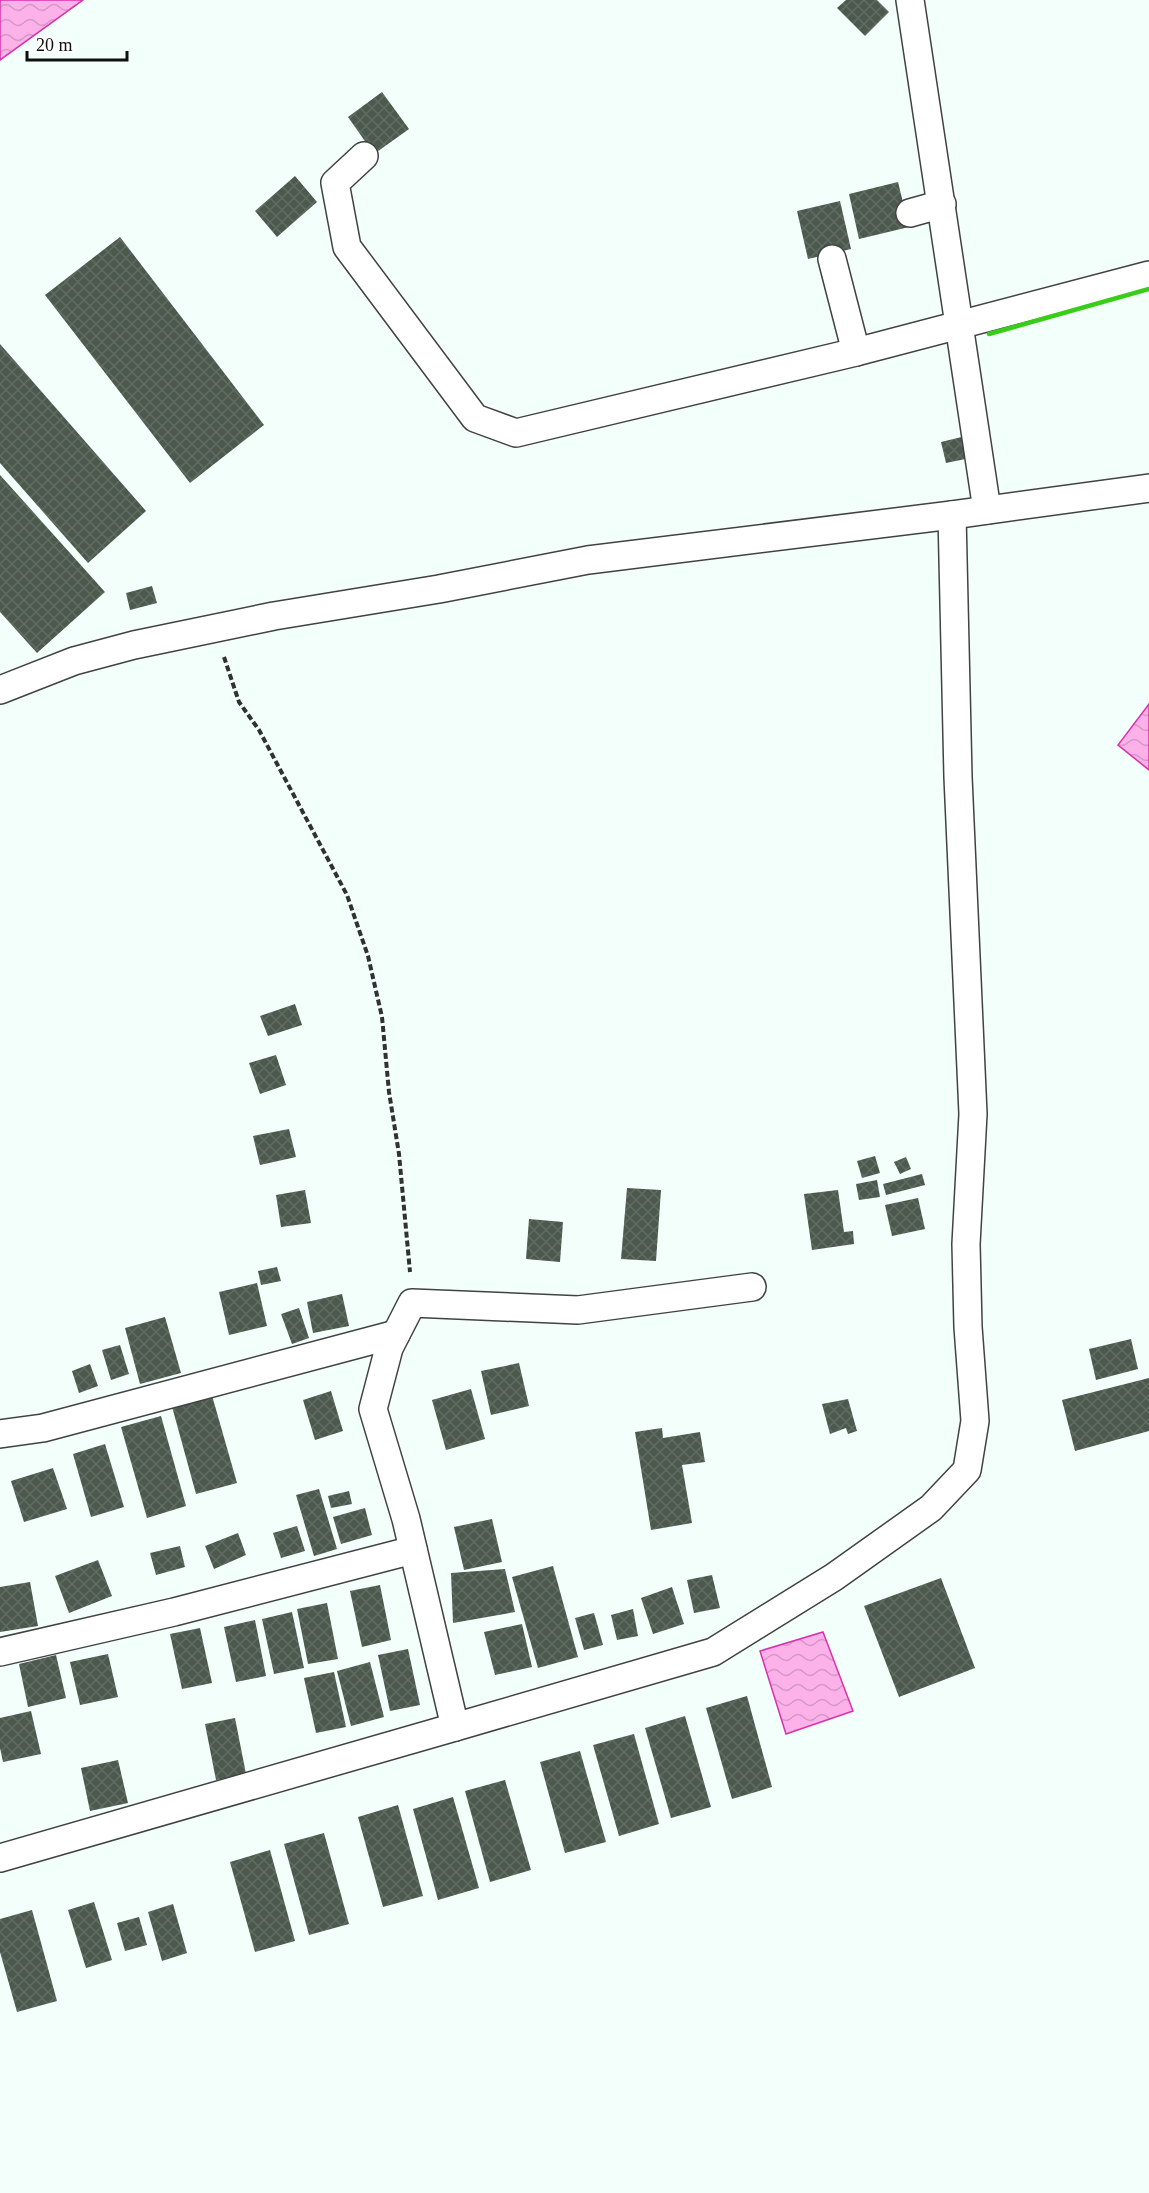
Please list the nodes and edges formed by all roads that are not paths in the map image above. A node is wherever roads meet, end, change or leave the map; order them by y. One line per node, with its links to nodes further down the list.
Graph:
1 (910, 0): 3 (street)
2 (364, 156): 8 (street)
3 (942, 204): 4 (street); 7 (street)
4 (910, 213)
5 (832, 259): 8 (street)
6 (1149, 275): 7 (street)
7 (961, 326): 8 (street); 10 (street)
8 (856, 352)
9 (1149, 488): 10 (street)
10 (987, 510): 11 (street)
11 (952, 515): 12 (street); 18 (street)
12 (0, 690)
13 (752, 1287): 14 (street)
14 (396, 1334): 15 (street); 16 (street)
15 (0, 1434)
16 (413, 1550): 17 (street); 18 (street)
17 (0, 1652)
18 (455, 1727): 19 (street)
19 (0, 1858)

